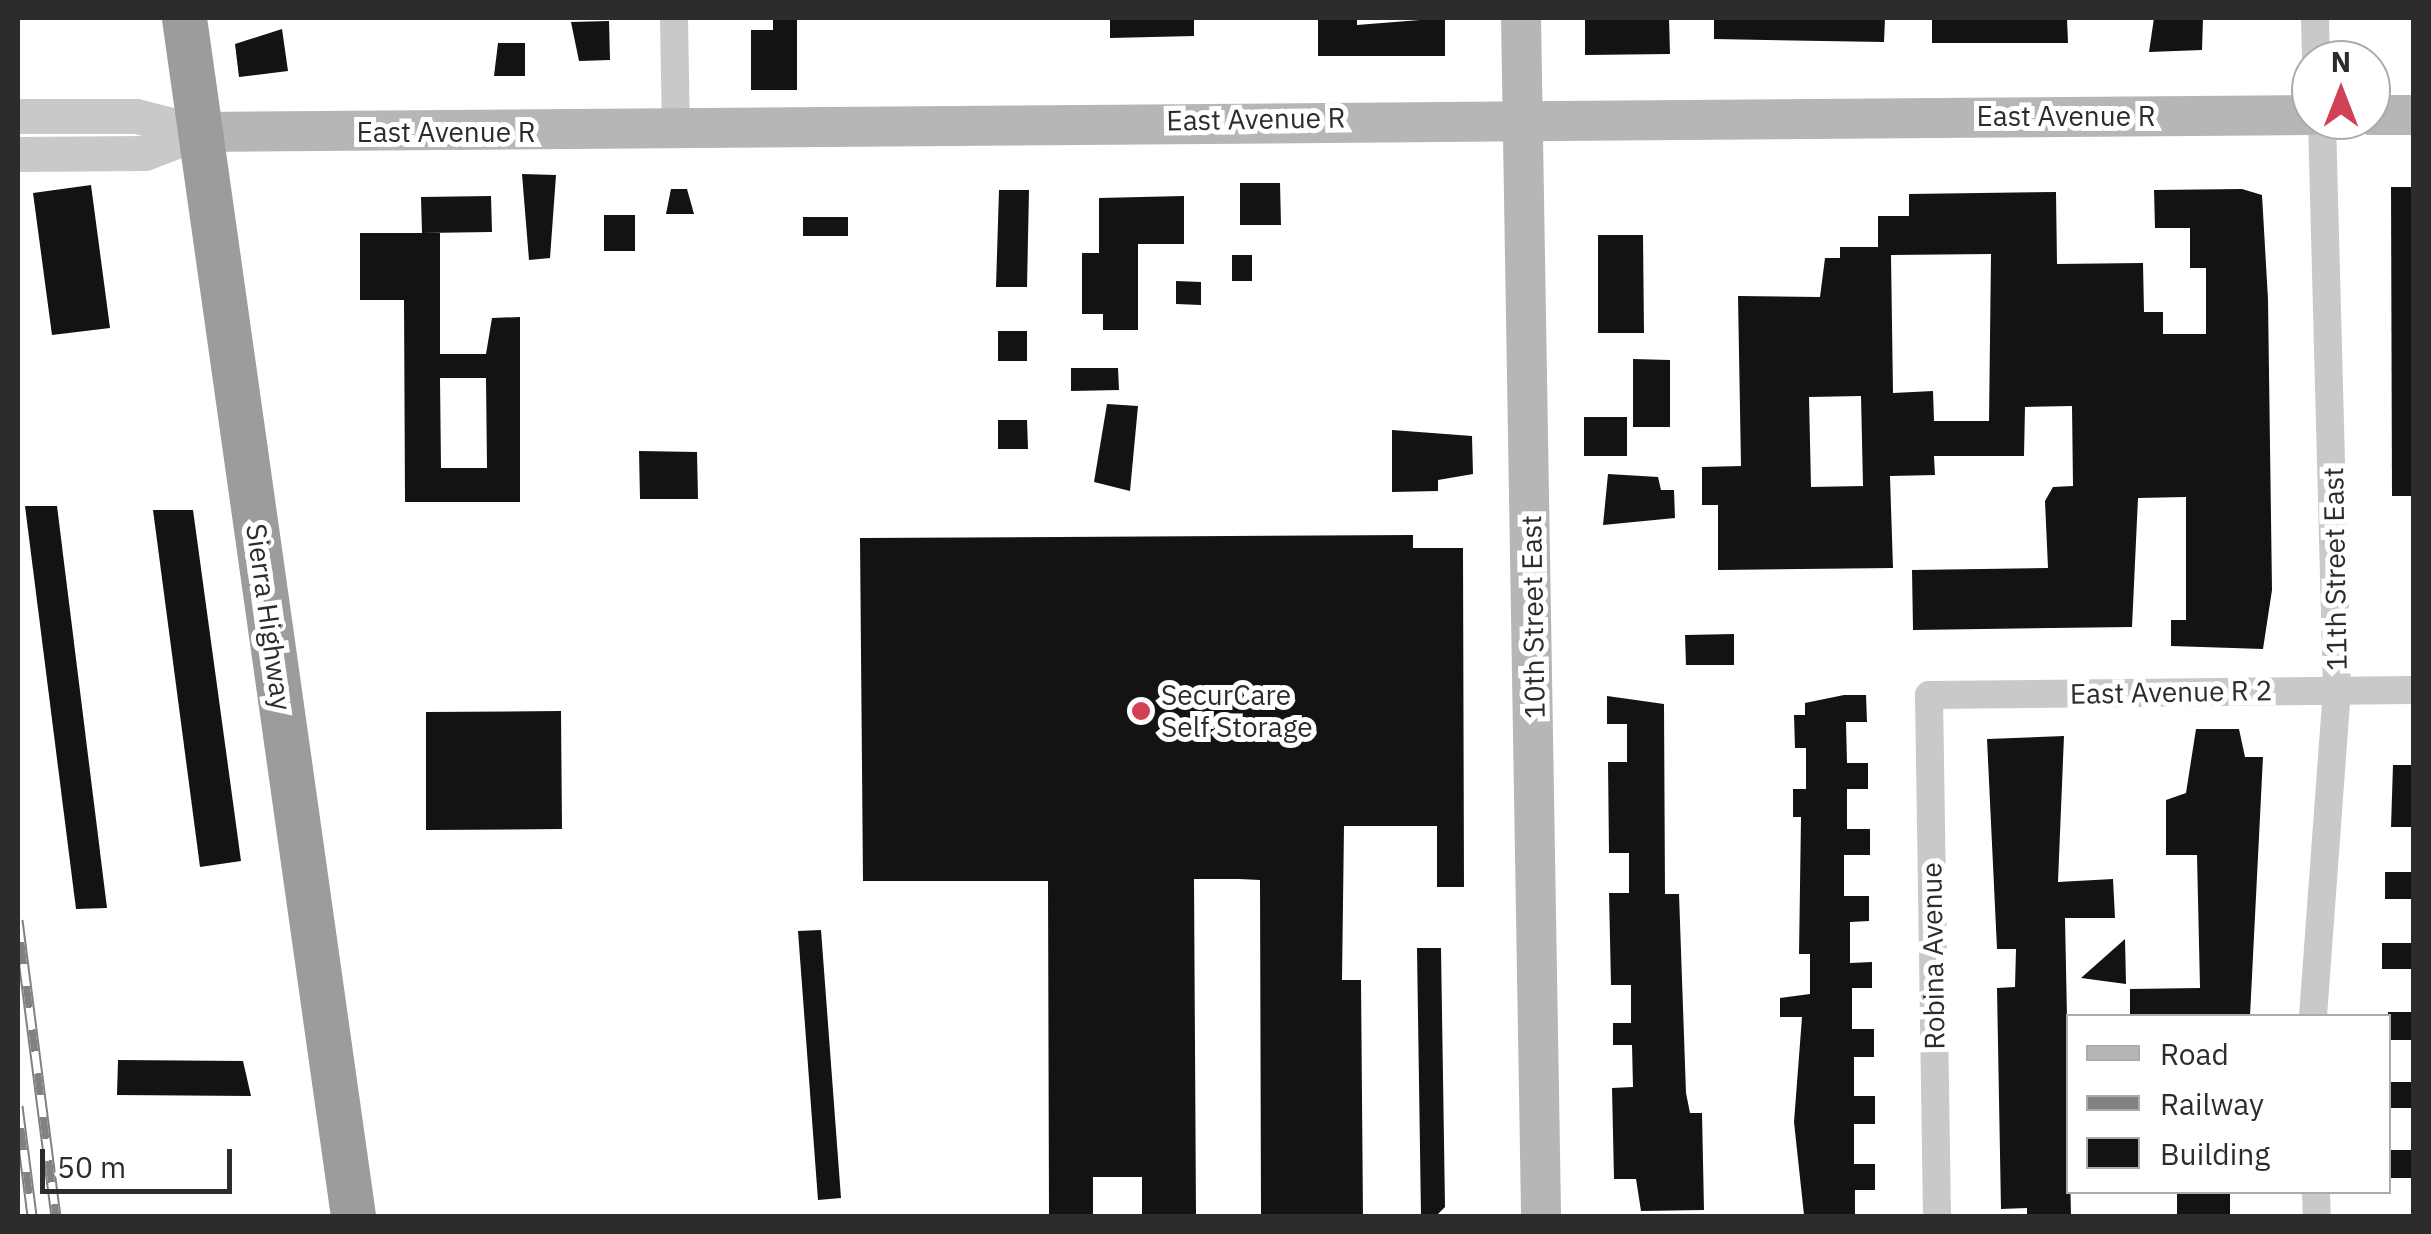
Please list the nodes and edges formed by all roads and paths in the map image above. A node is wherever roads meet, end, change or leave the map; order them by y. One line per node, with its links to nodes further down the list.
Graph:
1 (184, 18): 8 (highway, Sierra Highway)
2 (674, 18): 7 (street)
3 (1521, 18): 6 (main road, 10th Street East)
4 (2291, 115): 6 (main road, East Avenue R)
5 (18, 116): 8 (street, East Avenue R)
6 (1523, 116): 7 (main road, East Avenue R); 16 (main road, 10th Street East)
7 (676, 131): 8 (main road, East Avenue R)
8 (200, 132): 10 (street, East Avenue R); 15 (highway, Sierra Highway)
9 (2323, 140): 11 (street, 11th Street East)
10 (18, 154)
11 (2337, 690): 12 (street, East Avenue R 2); 13 (street, East Avenue R 2); 14 (street, 11th Street East)
12 (2414, 690)
13 (1929, 696): 17 (street, Robina Avenue)
14 (2313, 1014)
15 (353, 1216)
16 (1541, 1216)
17 (1936, 1216)

